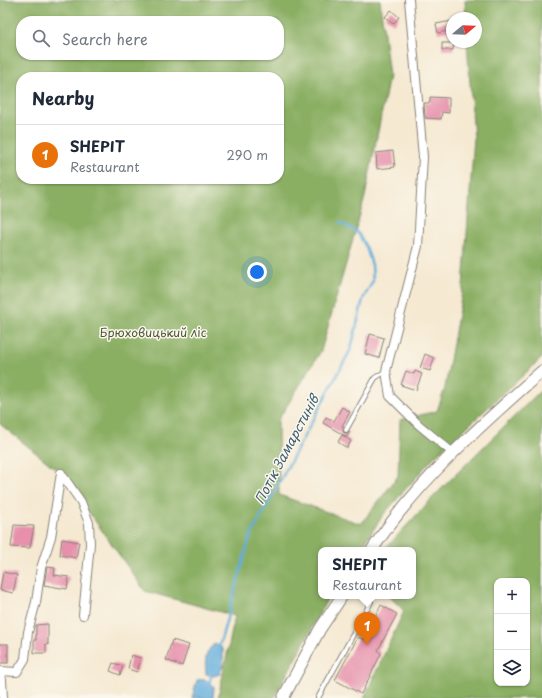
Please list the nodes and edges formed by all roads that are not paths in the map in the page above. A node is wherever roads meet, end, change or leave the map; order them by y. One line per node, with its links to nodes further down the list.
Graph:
1 (409, 0): 2 (street)
2 (386, 371): 4 (lane); 5 (street)
3 (542, 371): 5 (main road)
4 (346, 430)
5 (453, 453): 6 (main road)
6 (374, 547)
7 (340, 599): 13 (main road)
8 (371, 602): 14 (lane)
9 (83, 615): 10 (street)
10 (0, 671)
11 (0, 675): 12 (street)
12 (3, 698)
13 (283, 698)
14 (318, 698)

